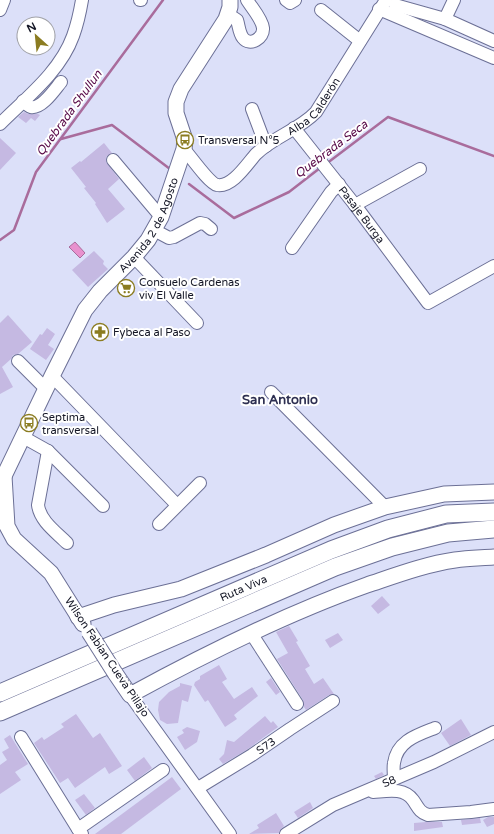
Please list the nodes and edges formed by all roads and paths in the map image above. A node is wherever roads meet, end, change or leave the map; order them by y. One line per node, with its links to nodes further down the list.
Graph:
1 (4, 0): 8 (street)
2 (82, 0): 16 (street)
3 (286, 0): 4 (street)
4 (295, 0)
5 (454, 0): 11 (street)
6 (249, 4): 10 (street); 10 (street)
7 (387, 5): 11 (street); 12 (street, Alba Calderón); 14 (street)
8 (0, 10)
9 (320, 10): 12 (street)
10 (232, 11): 21 (main road, Avenida 2 de Agosto)
11 (445, 20): 13 (street)
12 (360, 41): 19 (street, Alba Calderón)
13 (494, 41)
14 (494, 58)
15 (61, 82): 16 (street)
16 (23, 101): 18 (street)
17 (252, 109): 20 (street)
18 (0, 124)
19 (294, 128): 20 (street, Alba Calderón); 24 (street, Pasaje Burga)
20 (266, 146): 21 (street, Alba Calderón)
21 (184, 149): 26 (main road, Avenida 2 de Agosto)
22 (113, 160): 26 (street)
23 (420, 169): 25 (street)
24 (339, 184): 25 (street, Pasaje Burga); 28 (street)
25 (355, 205): 30 (street, Pasaje Burga)
26 (157, 223): 27 (street); 29 (main road, Avenida 2 de Agosto)
27 (211, 229)
28 (292, 248)
29 (134, 257): 31 (street); 33 (main road, Avenida 2 de Agosto)
30 (494, 266)
31 (197, 323)
32 (18, 361): 33 (street)
33 (48, 382): 35 (main road, Avenida 2 de Agosto); 41 (street)
34 (271, 392): 42 (street)
35 (23, 437): 36 (street); 37 (main road, Avenida 2 de Agosto)
36 (48, 451): 40 (street); 46 (street)
37 (2, 478): 48 (main road, Wilson Fabian Cueva Pillajo)
38 (200, 483): 41 (street)
39 (494, 492): 42 (main road, Ruta Viva)
40 (103, 506)
41 (177, 506): 44 (street)
42 (385, 507): 48 (main road, Ruta Viva)
43 (494, 512): 50 (highway, Ruta Viva)
44 (159, 524)
45 (494, 529): 54 (highway, Ruta Viva)
46 (67, 543)
47 (494, 557): 49 (main road)
48 (78, 617): 51 (main road, Wilson Fabian Cueva Pillajo, bridge)
49 (251, 632): 51 (main road); 53 (street)
50 (0, 693)
51 (130, 694): 60 (street, Wilson Fabian Cueva Pillajo)
52 (333, 701): 60 (street, S73)
53 (297, 704)
54 (0, 712)
55 (435, 728): 59 (street)
56 (494, 732): 59 (street, S8)
57 (21, 737): 63 (street)
58 (163, 770): 63 (street)
59 (394, 779): 61 (street, S8)
60 (198, 788): 64 (street, Wilson Fabian Cueva Pillajo)
61 (364, 792): 62 (street); 65 (street, S8)
62 (494, 809)
63 (80, 831)
64 (230, 834)
65 (286, 834)

